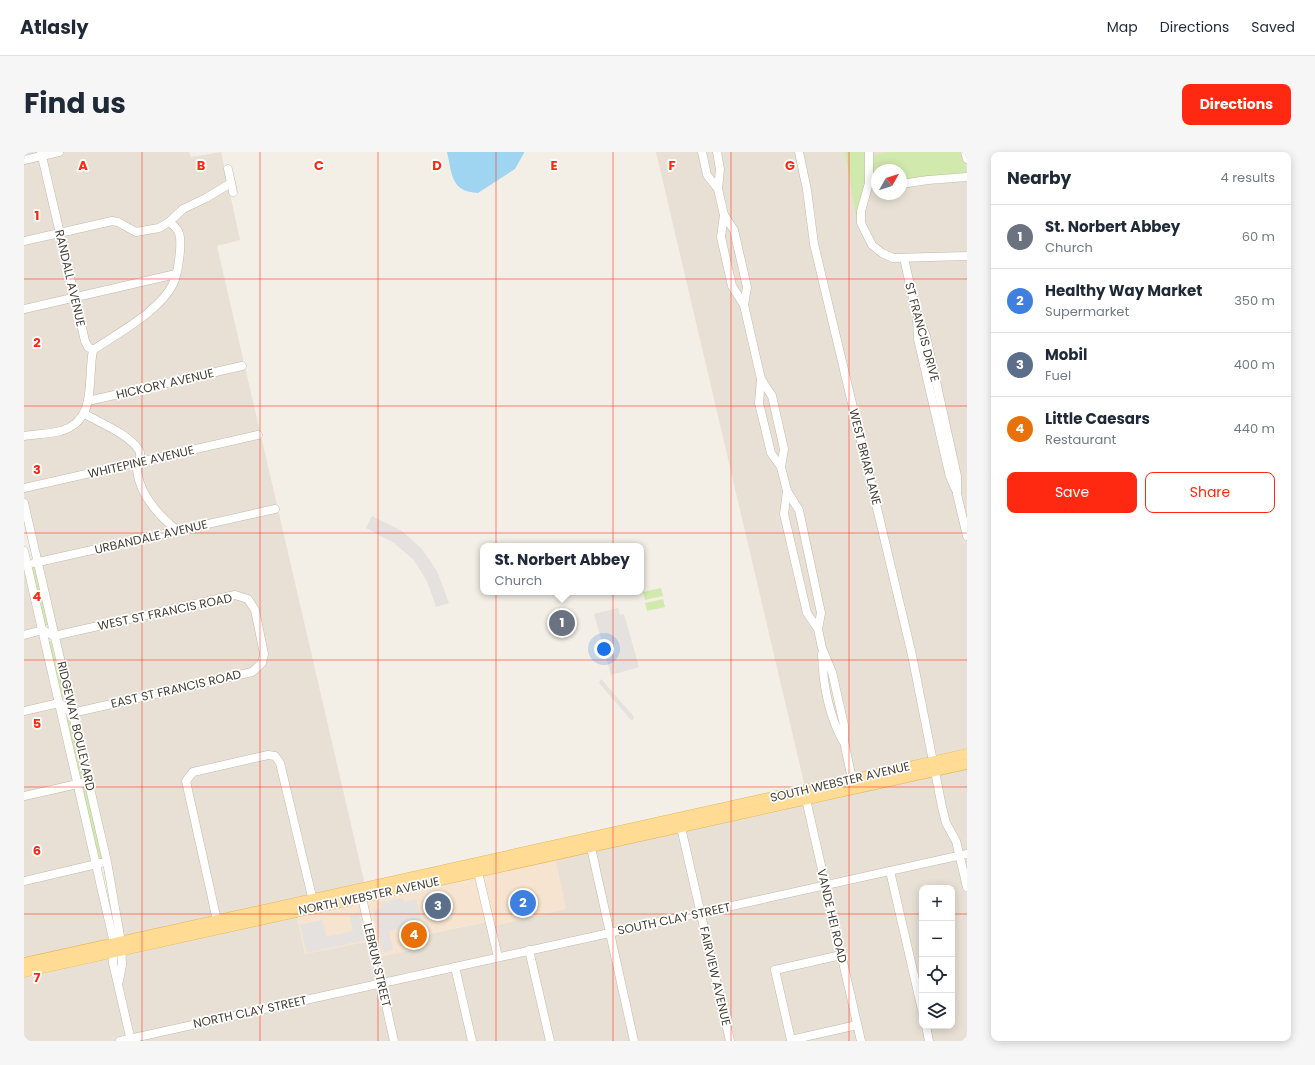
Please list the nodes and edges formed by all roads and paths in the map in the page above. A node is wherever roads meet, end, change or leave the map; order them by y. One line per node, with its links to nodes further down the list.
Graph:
1 (59, 152): 7 (street)
2 (702, 152): 14 (street)
3 (717, 152): 14 (street)
4 (799, 152): 57 (street, WEST BRIAR LANE)
5 (869, 152): 15 (street)
6 (966, 152): 8 (street)
7 (41, 154): 9 (street); 20 (street, RANDALL AVENUE)
8 (967, 159)
9 (24, 160)
10 (228, 170): 12 (street)
11 (967, 177): 13 (street)
12 (231, 183): 17 (street); 19 (street)
13 (907, 183)
14 (718, 189): 18 (street)
15 (868, 189): 16 (street); 23 (street)
16 (871, 189)
17 (233, 192)
18 (724, 216): 26 (street); 26 (street)
19 (169, 222): 20 (street); 24 (street)
20 (60, 233): 21 (street); 25 (street, RANDALL AVENUE)
21 (24, 241)
22 (967, 256): 23 (street)
23 (904, 258): 42 (street, ST FRANCIS DRIVE)
24 (176, 274): 25 (street); 28 (street)
25 (75, 297): 27 (street); 28 (street, RANDALL AVENUE)
26 (744, 305): 30 (street)
27 (24, 309)
28 (93, 350): 31 (street)
29 (242, 366): 31 (street, HICKORY AVENUE)
30 (761, 379): 36 (street); 36 (street)
31 (88, 401): 32 (street)
32 (85, 414): 34 (street); 35 (street)
33 (258, 435): 35 (street, WHITEPINE AVENUE)
34 (24, 436)
35 (139, 463): 37 (street, WHITEPINE AVENUE); 41 (street)
36 (781, 467): 38 (street)
37 (24, 488)
38 (786, 491): 47 (street); 47 (street)
39 (24, 503): 43 (street, RIDGEWAY BOULEVARD)
40 (275, 509): 41 (street, URBANDALE AVENUE)
41 (178, 531): 45 (street, URBANDALE AVENUE)
42 (967, 535)
43 (28, 542): 45 (street, RIDGEWAY BOULEVARD)
44 (24, 551): 46 (street, RIDGEWAY BOULEVARD)
45 (38, 563): 46 (street, URBANDALE AVENUE); 50 (street, RIDGEWAY BOULEVARD)
46 (27, 565): 48 (street, RIDGEWAY BOULEVARD)
47 (818, 629): 60 (street)
48 (43, 630): 49 (street); 50 (street); 52 (street, RIDGEWAY BOULEVARD)
49 (24, 635)
50 (54, 636): 51 (street, WEST ST FRANCIS ROAD); 54 (street, RIDGEWAY BOULEVARD)
51 (264, 649): 54 (street, EAST ST FRANCIS ROAD)
52 (60, 703): 53 (street); 54 (street); 59 (street, RIDGEWAY BOULEVARD)
53 (24, 711)
54 (72, 713): 58 (street, RIDGEWAY BOULEVARD)
55 (967, 754): 57 (main road, SOUTH WEBSTER AVENUE)
56 (967, 764): 57 (main road, SOUTH WEBSTER AVENUE)
57 (933, 767): 60 (main road, SOUTH WEBSTER AVENUE); 66 (street, WEST BRIAR LANE)
58 (89, 781): 59 (street); 67 (street, RIDGEWAY BOULEVARD)
59 (78, 784): 62 (street); 68 (street, RIDGEWAY BOULEVARD)
60 (853, 784): 61 (main road, SOUTH WEBSTER AVENUE)
61 (805, 795): 63 (main road, SOUTH WEBSTER AVENUE); 72 (street, VANDE HEI ROAD)
62 (24, 796)
63 (713, 815): 64 (main road, NORTH WEBSTER AVENUE)
64 (680, 823): 65 (main road, NORTH WEBSTER AVENUE); 76 (street, FAIRVIEW AVENUE)
65 (590, 842): 69 (main road, NORTH WEBSTER AVENUE); 78 (street)
66 (963, 855): 70 (street, SOUTH CLAY STREET); 73 (street, WEST BRIAR LANE)
67 (107, 862): 68 (street); 79 (street, RIDGEWAY BOULEVARD)
68 (97, 864): 71 (street); 79 (street, RIDGEWAY BOULEVARD)
69 (477, 868): 74 (main road, NORTH WEBSTER AVENUE); 82 (street)
70 (890, 871): 72 (street, SOUTH CLAY STREET); 87 (street)
71 (24, 881)
72 (825, 886): 76 (street, SOUTH CLAY STREET); 81 (street, VANDE HEI ROAD)
73 (967, 887)
74 (361, 893): 75 (main road, NORTH WEBSTER AVENUE); 86 (street, LEBRUN STREET)
75 (314, 904): 77 (main road, NORTH WEBSTER AVENUE); 77 (street)
76 (700, 913): 78 (street, SOUTH CLAY STREET); 96 (street, FAIRVIEW AVENUE)
77 (218, 925): 79 (main road, NORTH WEBSTER AVENUE)
78 (609, 933): 80 (street, SOUTH CLAY STREET); 95 (street)
79 (118, 947): 83 (main road, NORTH WEBSTER AVENUE); 85 (main road, NORTH WEBSTER AVENUE); 90 (street)
80 (529, 950): 82 (street, SOUTH CLAY STREET); 94 (street)
81 (841, 955): 88 (street, VANDE HEI ROAD); 88 (street)
82 (498, 957): 84 (street, SOUTH CLAY STREET)
83 (24, 963)
84 (455, 967): 86 (street, SOUTH CLAY STREET); 93 (street)
85 (24, 972)
86 (381, 984): 90 (street, NORTH CLAY STREET); 92 (street, LEBRUN STREET)
87 (919, 997)
88 (857, 1025): 97 (street, VANDE HEI ROAD)
89 (927, 1029): 98 (street)
90 (131, 1040): 91 (street, NORTH CLAY STREET)
91 (120, 1041)
92 (394, 1041)
93 (472, 1041)
94 (550, 1041)
95 (634, 1041)
96 (730, 1041)
97 (861, 1041)
98 (929, 1041)

